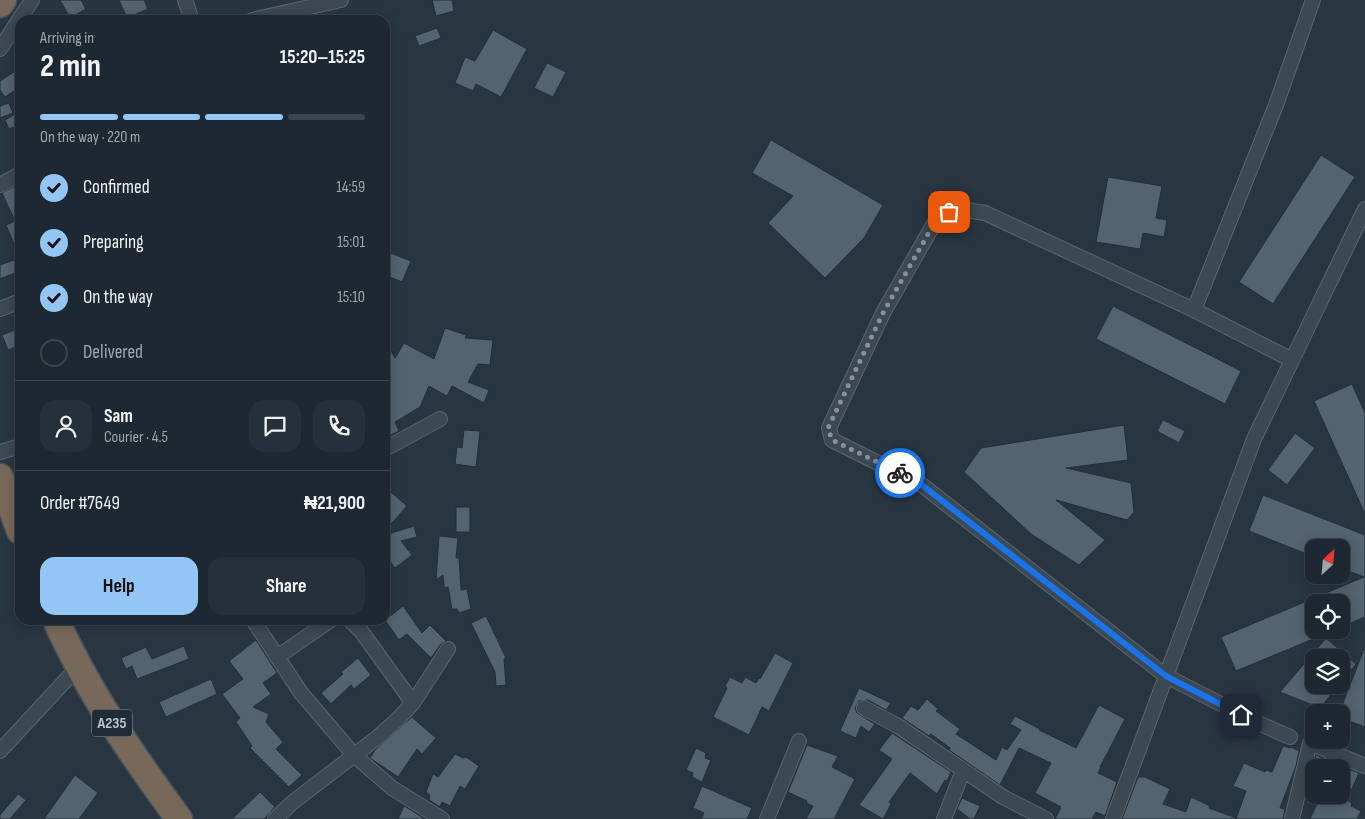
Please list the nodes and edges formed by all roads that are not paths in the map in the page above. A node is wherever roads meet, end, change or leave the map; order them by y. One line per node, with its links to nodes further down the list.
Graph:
1 (3, 0): 6 (highway)
2 (32, 0): 7 (street)
3 (185, 0): 8 (street)
4 (340, 0): 9 (street)
5 (1313, 0): 17 (street)
6 (0, 4)
7 (22, 15)
8 (190, 15)
9 (274, 15)
10 (15, 26): 11 (street)
11 (0, 49)
12 (15, 177): 13 (street)
13 (0, 185)
14 (1365, 209): 18 (street)
15 (15, 303): 16 (street)
16 (0, 309)
17 (1194, 310): 18 (street); 32 (street)
18 (1292, 360): 32 (street)
19 (440, 419): 20 (street)
20 (390, 445)
21 (15, 448): 22 (street)
22 (0, 452)
23 (0, 477): 24 (highway)
24 (15, 518)
25 (58, 625): 31 (highway, A235)
26 (256, 625): 30 (street)
27 (323, 625): 30 (street)
28 (355, 625): 33 (street)
29 (448, 649): 33 (street)
30 (277, 657): 38 (street)
31 (78, 667): 37 (street); 41 (highway, A235)
32 (1166, 676): 35 (street); 47 (street)
33 (413, 703): 38 (street)
34 (864, 708): 40 (street)
35 (1290, 736)
36 (799, 742): 44 (street)
37 (0, 751)
38 (354, 755): 42 (street); 43 (street)
39 (1365, 766): 48 (street)
40 (963, 772): 45 (street); 46 (street)
41 (179, 819)
42 (275, 819)
43 (442, 819)
44 (767, 819)
45 (944, 819)
46 (1046, 819)
47 (1113, 819)
48 (1292, 819)

